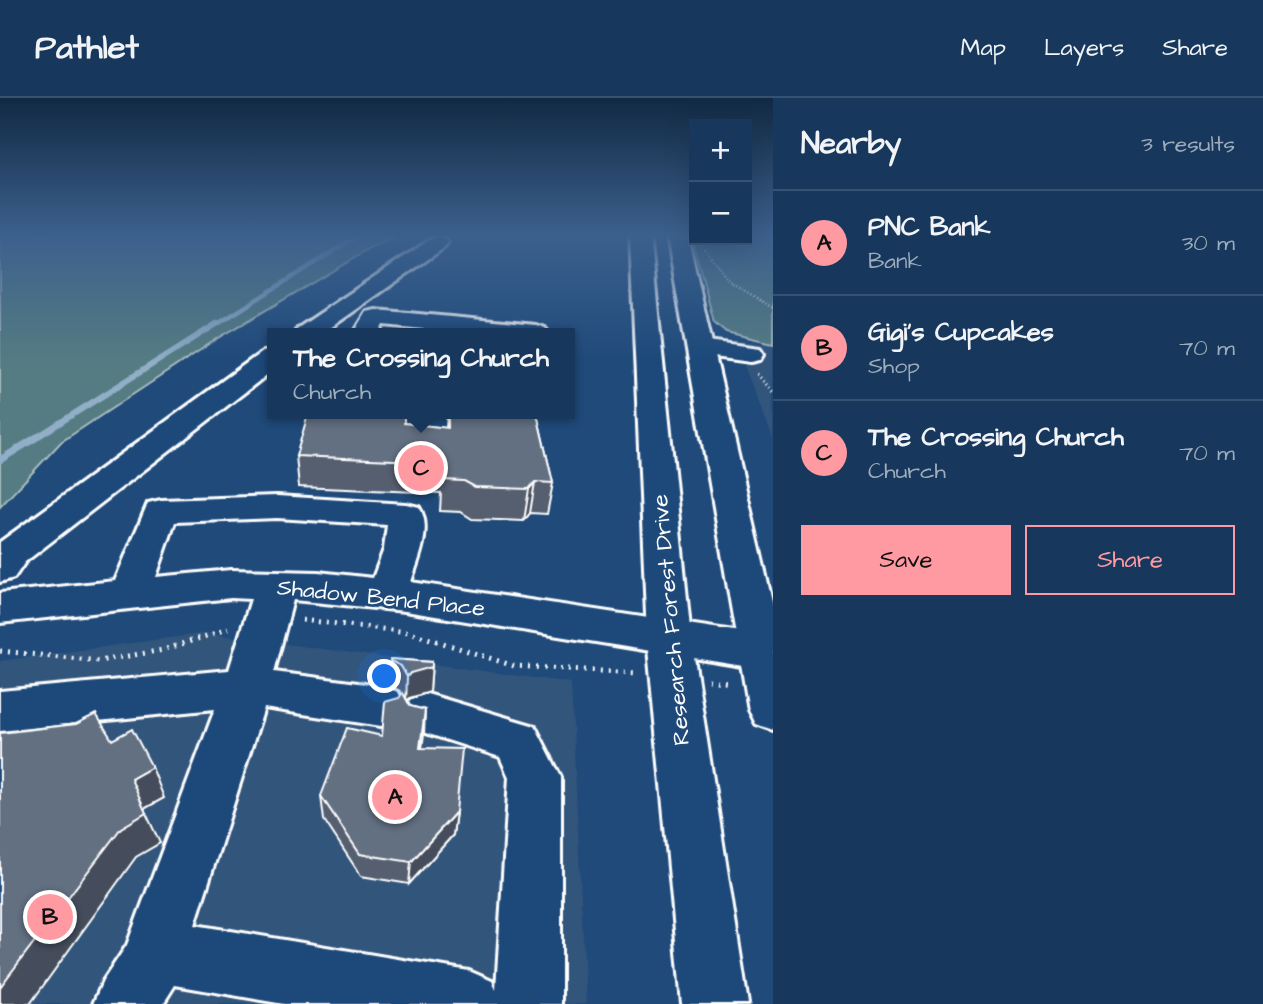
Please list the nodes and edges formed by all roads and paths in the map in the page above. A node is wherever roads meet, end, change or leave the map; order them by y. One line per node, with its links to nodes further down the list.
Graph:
1 (388, 277): 6 (main road)
2 (643, 277): 19 (main road, Research Forest Drive)
3 (693, 277): 9 (main road)
4 (726, 277): 5 (path)
5 (773, 308)
6 (314, 328)
7 (370, 328): 8 (main road)
8 (486, 328)
9 (700, 348): 10 (main road); 20 (main road)
10 (753, 363): 12 (path)
11 (266, 367): 13 (main road)
12 (773, 392)
13 (0, 568)
14 (130, 594): 15 (main road); 16 (main road, Shadow Bend Place); 17 (main road, Shadow Bend Place)
15 (387, 594): 16 (main road, Shadow Bend Place); 19 (main road, Shadow Bend Place)
16 (271, 601): 18 (path); 19 (path); 21 (main road)
17 (0, 608)
18 (0, 652)
19 (672, 656): 20 (main road, Shadow Bend Place); 20 (path); 27 (main road, Research Forest Drive)
20 (769, 676)
21 (247, 687): 22 (main road); 23 (main road); 26 (main road)
22 (0, 711)
23 (156, 950): 24 (main road); 25 (main road)
24 (127, 1004)
25 (469, 1004)
26 (528, 1004)
27 (715, 1004)

